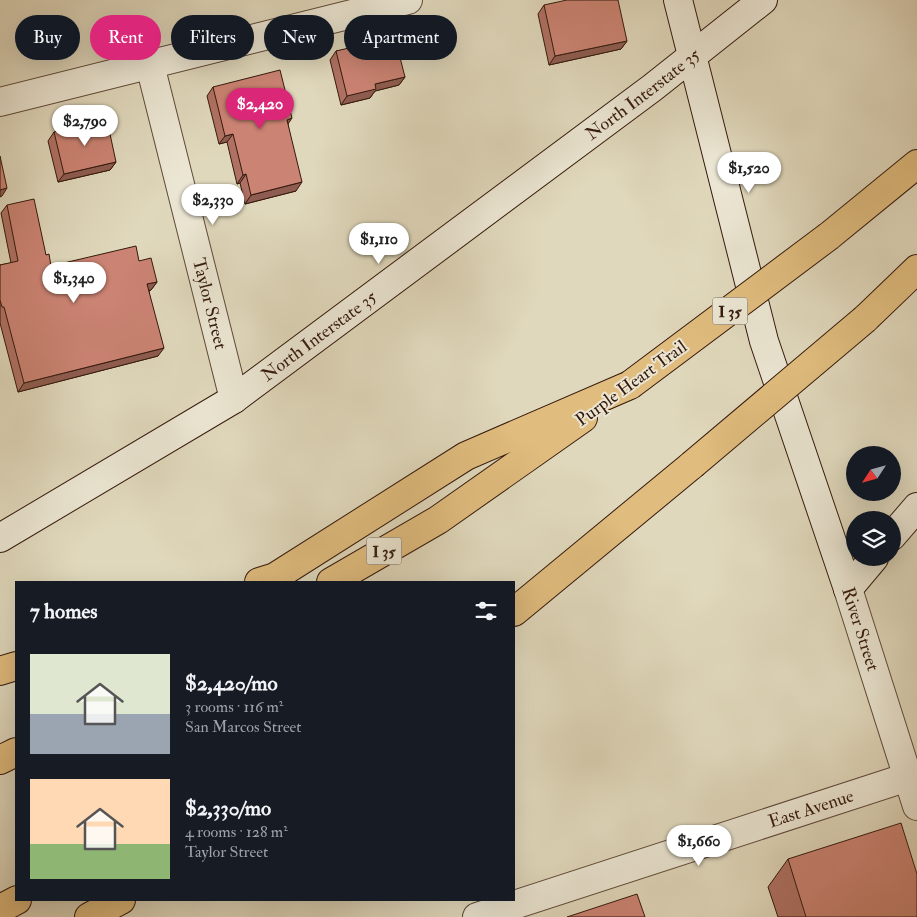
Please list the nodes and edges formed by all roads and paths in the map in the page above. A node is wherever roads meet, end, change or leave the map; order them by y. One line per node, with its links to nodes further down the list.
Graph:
1 (408, 0): 5 (street)
2 (678, 0): 4 (street, River Street)
3 (764, 0): 4 (street, North Interstate 35)
4 (692, 58): 10 (street, North Interstate 35); 18 (street, River Street)
5 (150, 65): 6 (street); 10 (street, Taylor Street)
6 (0, 102)
7 (917, 164): 9 (highway, Purple Heart Trail / I 35, bridge)
8 (917, 269): 11 (highway, bridge)
9 (630, 385): 16 (highway); 17 (highway, Purple Heart Trail / I 35)
10 (234, 398): 14 (street, North Interstate 35)
11 (692, 464): 19 (highway); 20 (highway)
12 (917, 507): 13 (street)
13 (901, 526)
14 (0, 538)
15 (867, 566): 18 (street)
16 (263, 581)
17 (333, 581)
18 (848, 589): 25 (street, River Street)
19 (515, 592)
20 (515, 611)
21 (15, 666): 22 (highway)
22 (0, 671)
23 (15, 752): 24 (highway)
24 (0, 760)
25 (912, 776): 26 (street, River Street); 31 (street, East Avenue)
26 (917, 806)
27 (15, 901): 29 (highway)
28 (119, 901): 30 (highway)
29 (0, 909)
30 (89, 917)
31 (477, 917)

